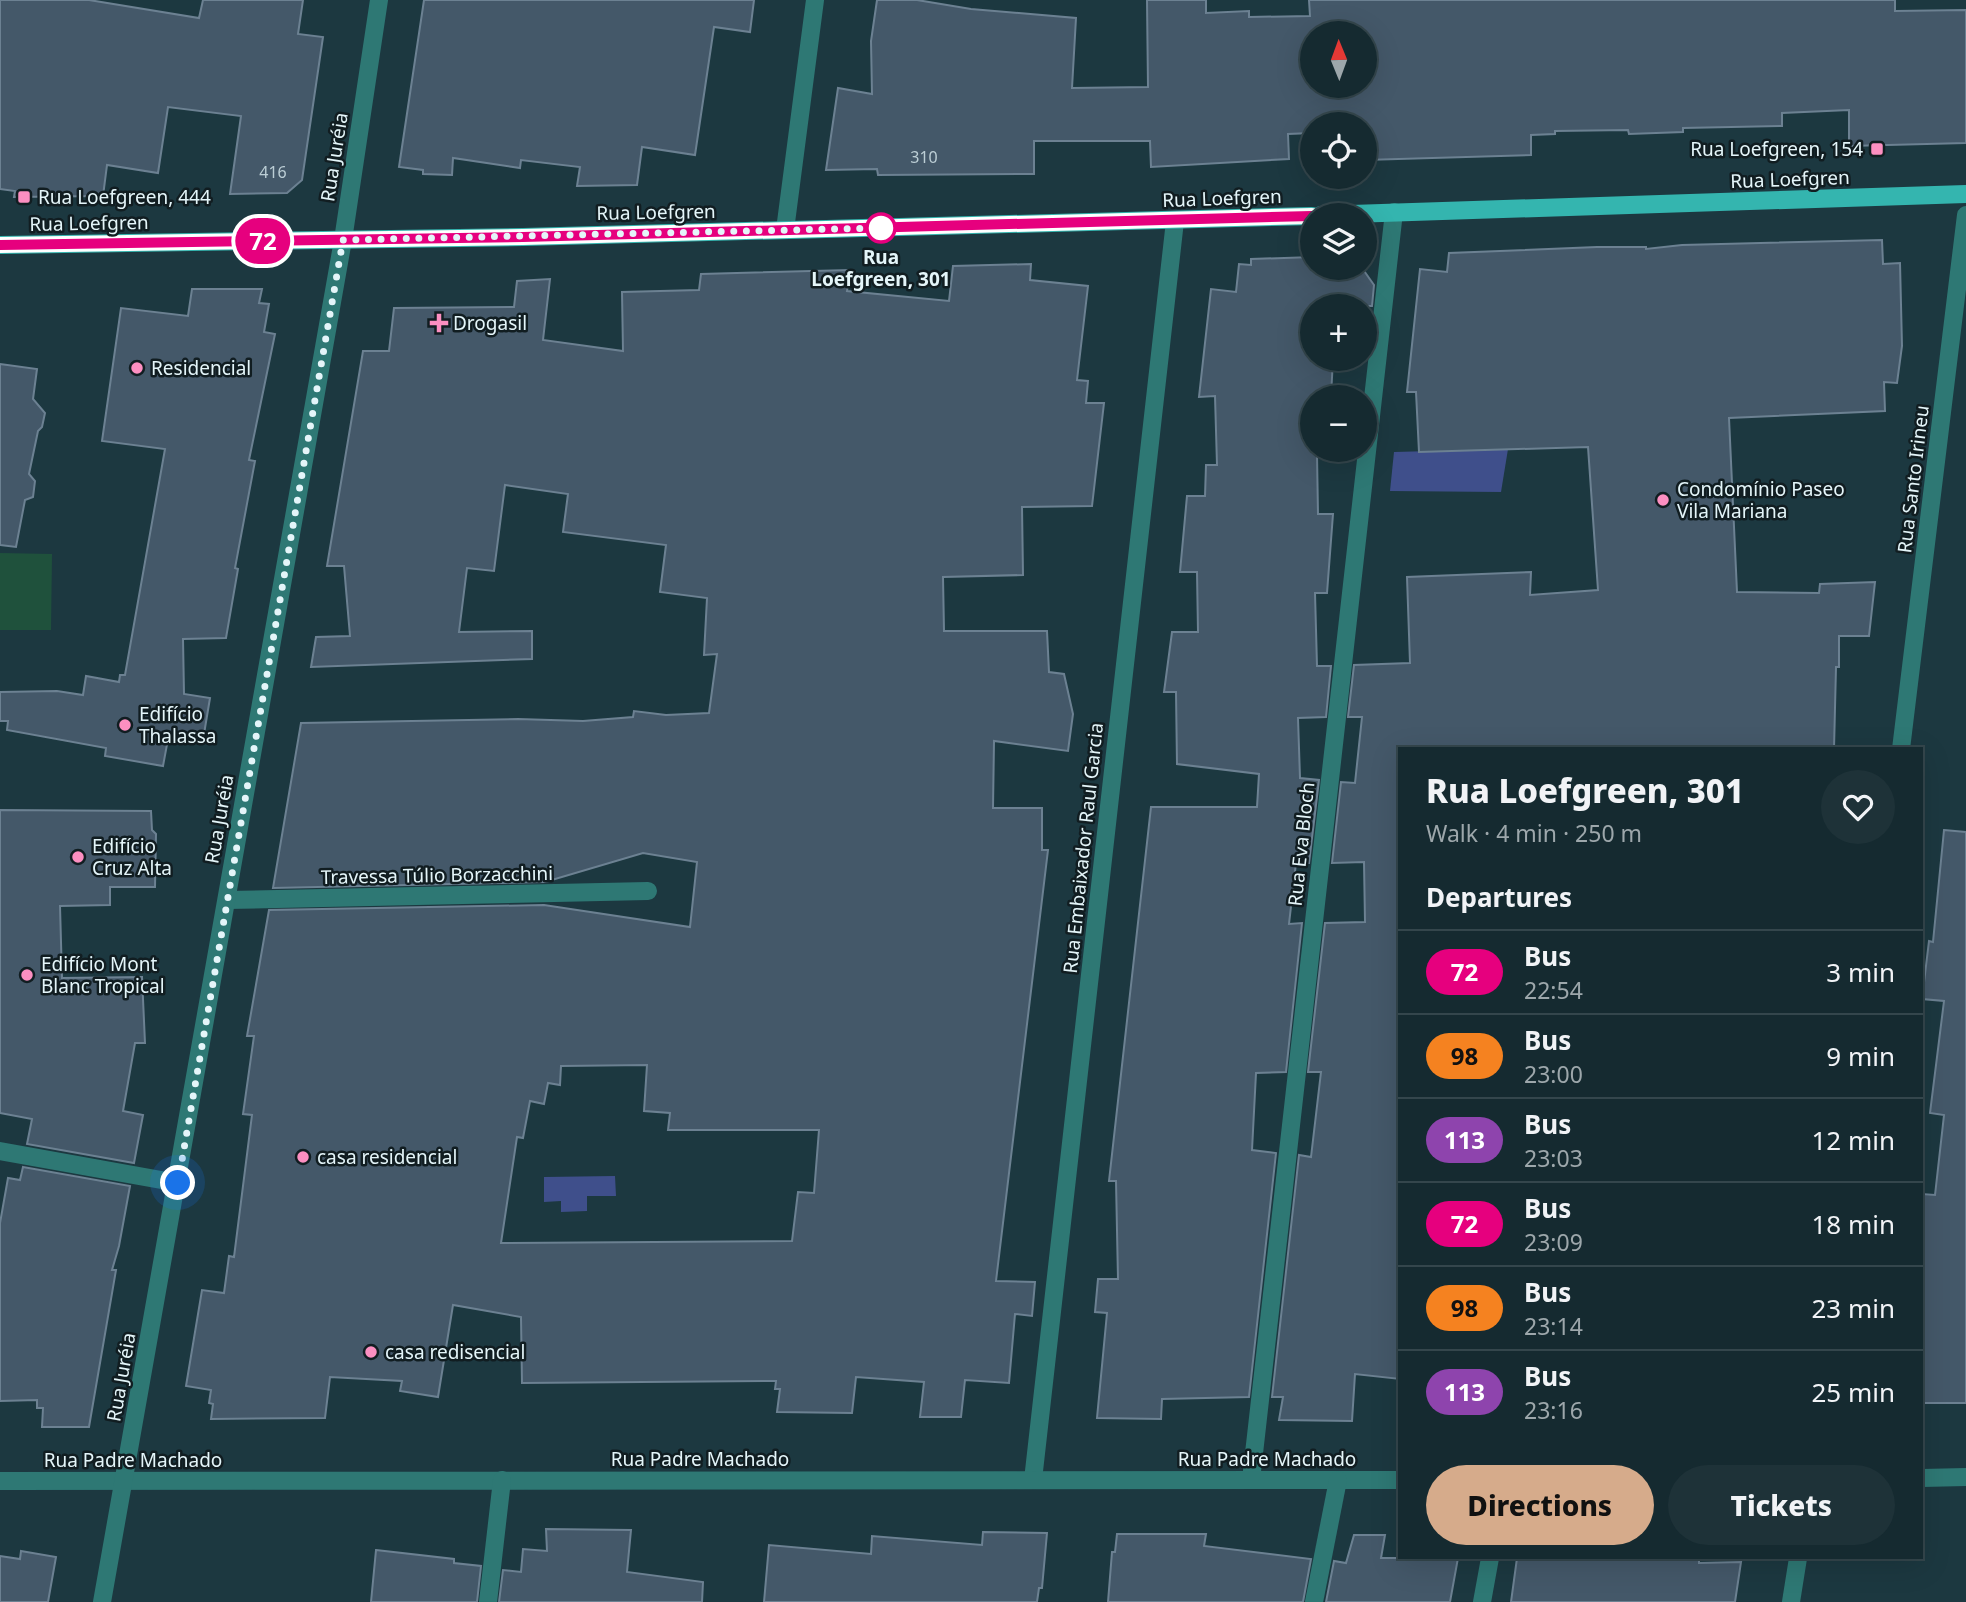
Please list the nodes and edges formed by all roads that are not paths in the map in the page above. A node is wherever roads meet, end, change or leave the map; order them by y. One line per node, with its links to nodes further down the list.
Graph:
1 (379, 0): 10 (street, Rua Juréia)
2 (815, 0): 9 (street)
3 (1966, 194): 4 (main road, Rua Loefgren)
4 (1394, 212): 5 (main road, Rua Loefgren); 21 (street, Rua Eva Bloch)
5 (1377, 213)
6 (1966, 215): 12 (street, Rua Santo Irineu)
7 (1300, 216): 8 (main road, Rua Loefgren)
8 (1175, 221): 9 (main road, Rua Loefgren); 20 (street, Rua Embaixador Raul Garcia)
9 (785, 230): 10 (main road, Rua Loefgren)
10 (343, 240): 11 (main road, Rua Loefgren); 14 (street, Rua Juréia)
11 (0, 245)
12 (1901, 747)
13 (648, 891): 14 (street, Travessa Túlio Borzacchini)
14 (227, 900): 16 (street, Rua Juréia)
15 (0, 1151): 16 (street)
16 (178, 1183): 25 (street, Rua Juréia)
17 (1966, 1477): 18 (street)
18 (1923, 1478)
19 (502, 1480): 20 (street, Rua Padre Machado); 25 (street, Rua Padre Machado); 29 (street)
20 (1033, 1480): 21 (street, Rua Padre Machado)
21 (1251, 1480): 22 (street, Rua Padre Machado)
22 (1338, 1480): 23 (street, Rua Padre Machado); 30 (street)
23 (1398, 1480)
24 (0, 1481): 25 (street, Rua Padre Machado)
25 (123, 1481): 28 (street, Rua Juréia)
26 (1490, 1559): 31 (street)
27 (1798, 1559): 32 (street)
28 (102, 1602)
29 (488, 1602)
30 (1314, 1602)
31 (1482, 1602)
32 (1791, 1602)

